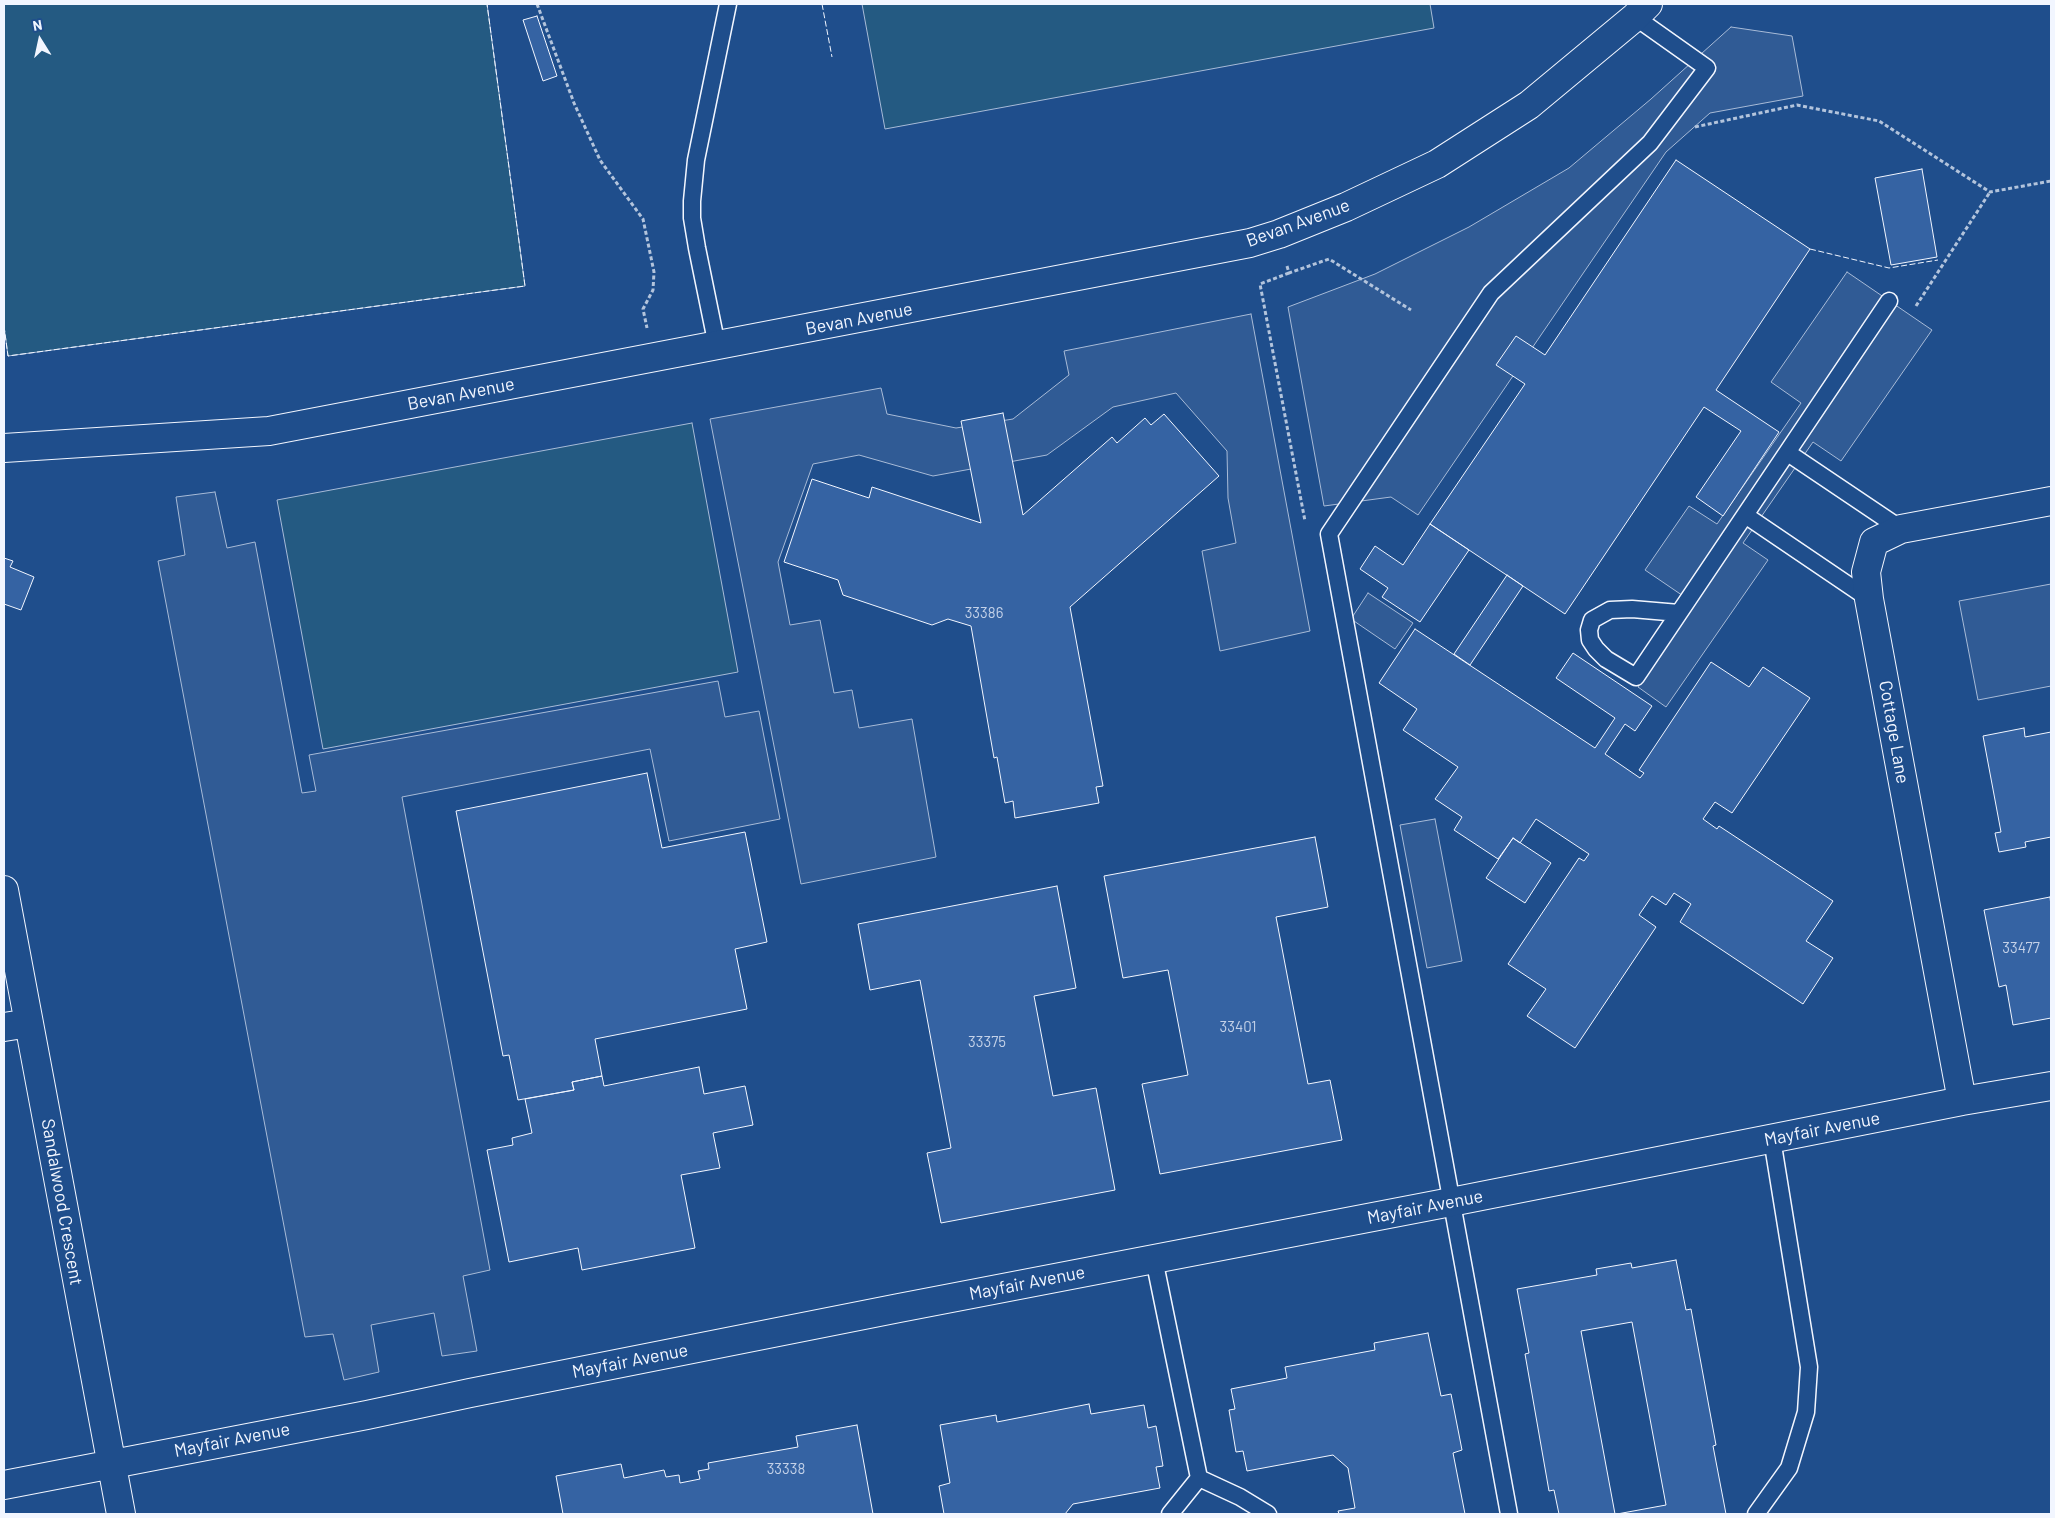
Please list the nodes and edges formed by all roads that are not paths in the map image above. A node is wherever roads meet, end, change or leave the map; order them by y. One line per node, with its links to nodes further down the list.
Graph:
1 (728, 4): 4 (lane)
2 (1641, 10): 4 (street, Bevan Avenue); 17 (lane)
3 (1889, 301): 6 (lane)
4 (717, 346): 5 (street, Bevan Avenue)
5 (4, 448)
6 (1788, 453): 8 (lane); 9 (lane)
7 (2051, 501): 9 (street, Cottage Lane)
8 (1745, 515): 10 (lane); 11 (lane)
9 (1902, 529): 10 (street, Cottage Lane)
10 (1869, 600): 15 (street, Cottage Lane)
11 (1679, 614): 11 (lane)
12 (4, 890): 13 (street, Sandalwood Crescent)
13 (16, 1025): 19 (street, Sandalwood Crescent)
14 (2051, 1086): 15 (street, Mayfair Avenue)
15 (1962, 1101): 16 (street, Mayfair Avenue)
16 (1772, 1139): 17 (street, Mayfair Avenue); 26 (lane)
17 (1451, 1202): 18 (street, Mayfair Avenue); 25 (lane)
18 (1154, 1259): 19 (street, Mayfair Avenue); 20 (lane)
19 (110, 1463): 21 (street, Mayfair Avenue); 22 (street, Sandalwood Crescent)
20 (1199, 1478): 23 (lane); 24 (lane)
21 (4, 1485)
22 (121, 1514)
23 (1170, 1514)
24 (1268, 1514)
25 (1509, 1514)
26 (1756, 1514)

